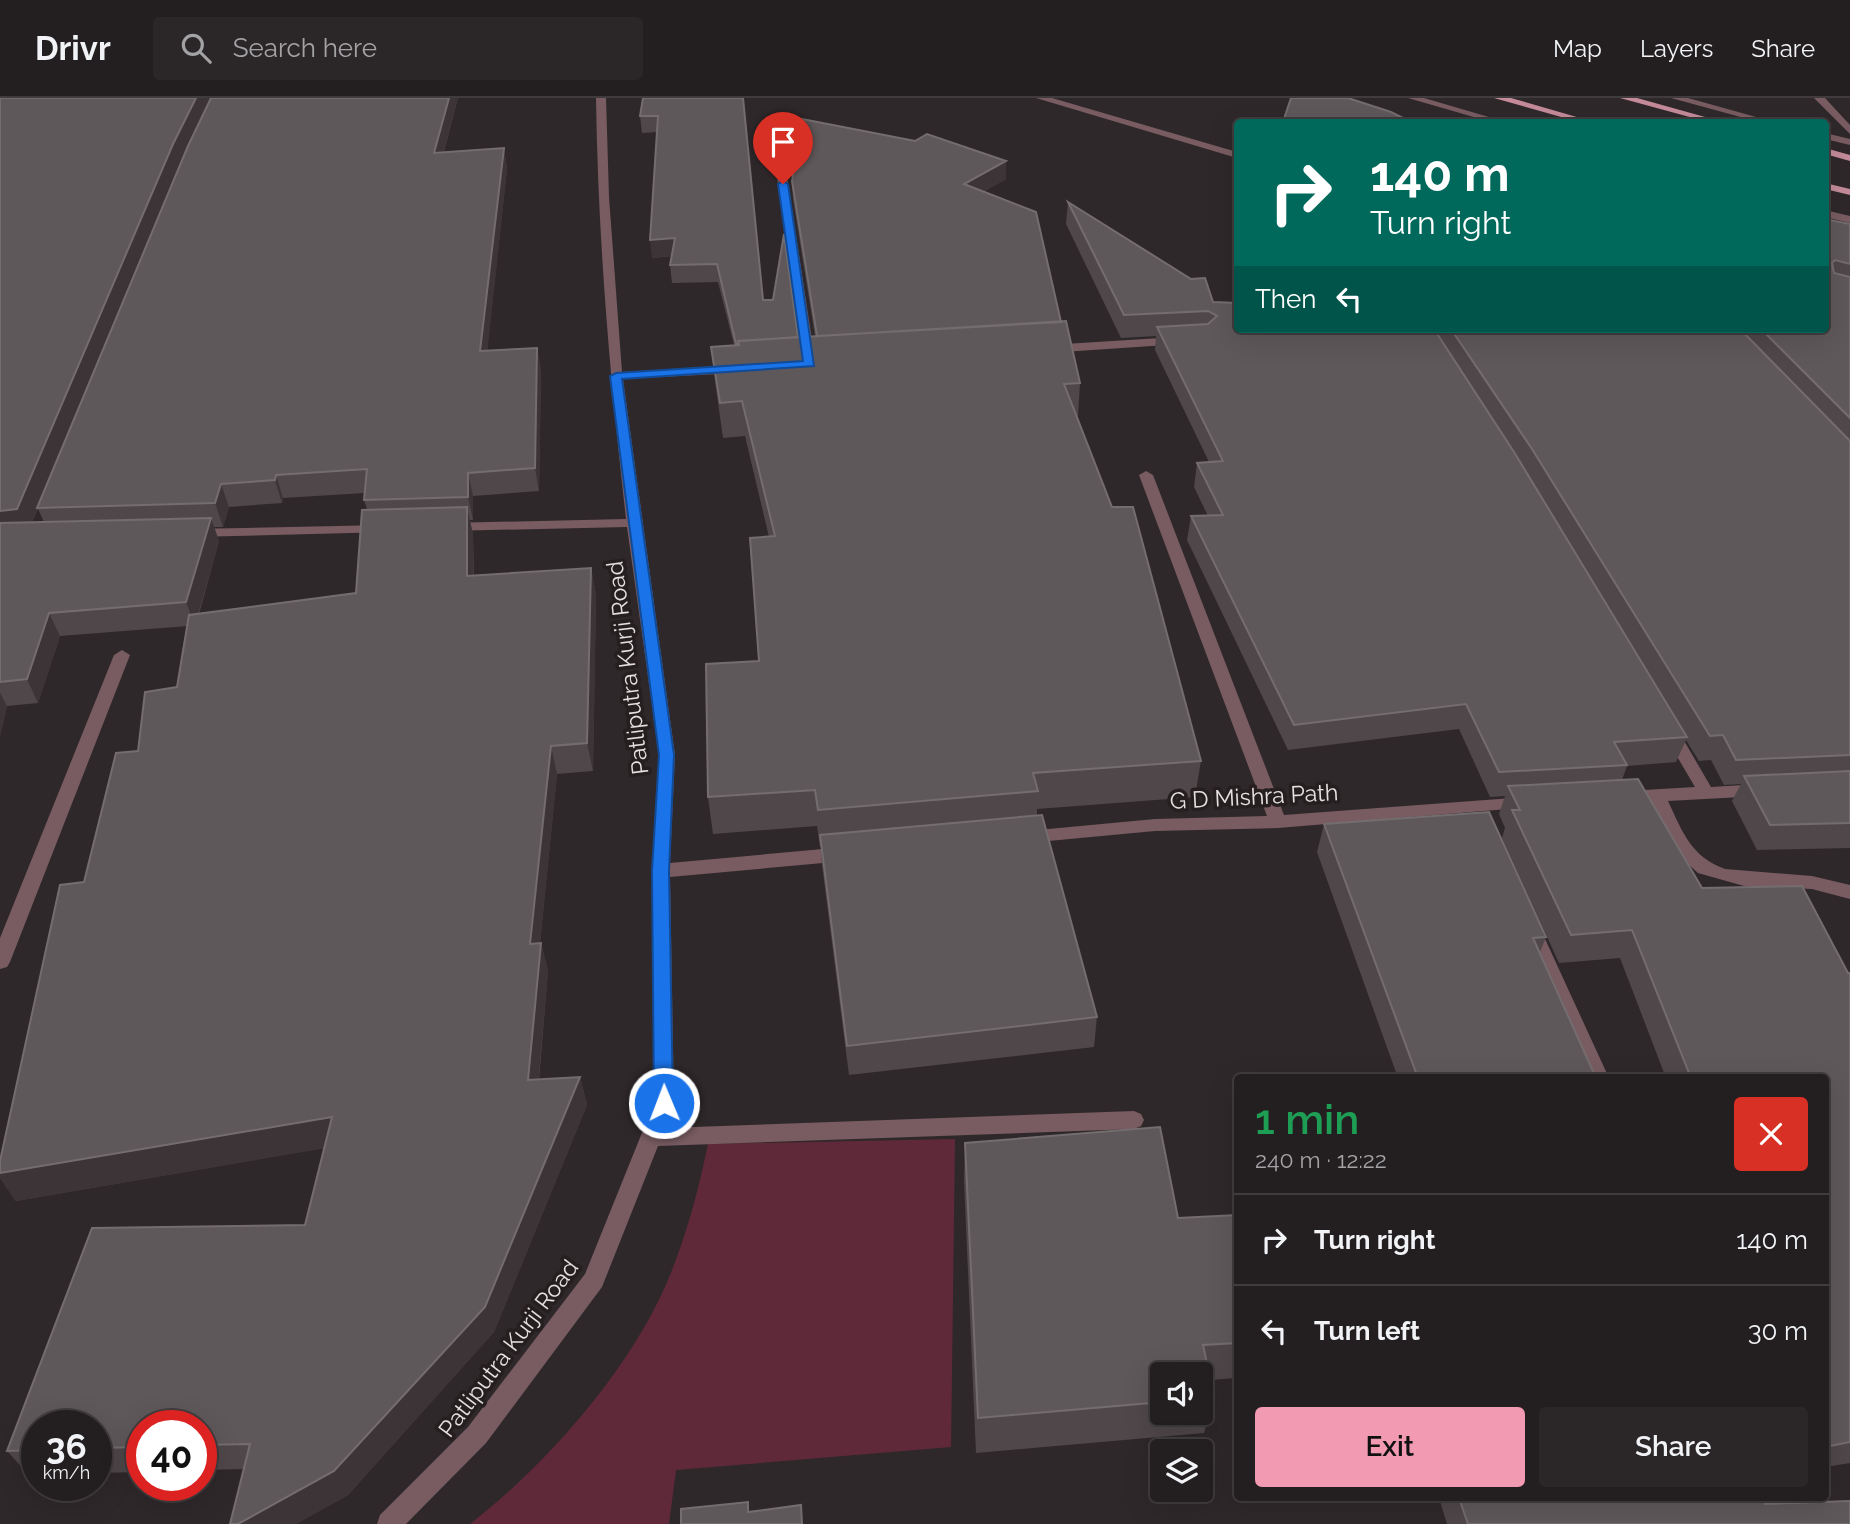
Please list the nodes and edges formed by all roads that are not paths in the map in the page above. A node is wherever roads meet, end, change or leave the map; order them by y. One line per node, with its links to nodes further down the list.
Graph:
1 (601, 98): 27 (street, Patliputra Kurji Road)
2 (1041, 98): 16 (street)
3 (1413, 98): 8 (street)
4 (1500, 98): 9 (main road)
5 (1625, 98): 10 (main road)
6 (1676, 98): 11 (street)
7 (1819, 98): 12 (street)
8 (1490, 119)
9 (1578, 119)
10 (1706, 119)
11 (1757, 119)
12 (1850, 131)
13 (1829, 137): 14 (street)
14 (1850, 142)
15 (1829, 152): 18 (main road)
16 (1234, 154)
17 (779, 156): 25 (street)
18 (1850, 158)
19 (1829, 187): 20 (main road)
20 (1850, 192)
21 (1829, 214): 22 (street)
22 (1850, 220)
23 (1192, 341): 24 (street)
24 (1038, 350)
25 (809, 364)
26 (754, 368): 27 (street)
27 (616, 376): 29 (street, Patliputra Kurji Road)
28 (1146, 475): 41 (street)
29 (634, 523): 30 (street); 45 (street, Patliputra Kurji Road)
30 (439, 527)
31 (397, 528): 32 (street)
32 (175, 534)
33 (122, 655): 48 (street)
34 (1664, 721): 36 (street)
35 (1785, 789): 36 (street)
36 (1706, 792): 37 (street)
37 (1656, 795): 38 (street); 46 (street)
38 (1615, 798)
39 (1545, 802): 40 (street, G D Mishra Path)
40 (1476, 806): 41 (street, G D Mishra Path); 42 (street)
41 (1278, 822): 43 (street, G D Mishra Path)
42 (1487, 831)
43 (1004, 839)
44 (867, 852): 45 (street)
45 (661, 871): 51 (street, Patliputra Kurji Road)
46 (1850, 892)
47 (1521, 905): 49 (street)
48 (0, 962)
49 (1597, 1074)
50 (1134, 1120): 51 (street)
51 (650, 1137): 53 (street, Patliputra Kurji Road)
52 (1790, 1501): 54 (street)
53 (389, 1524)
54 (1801, 1524)

